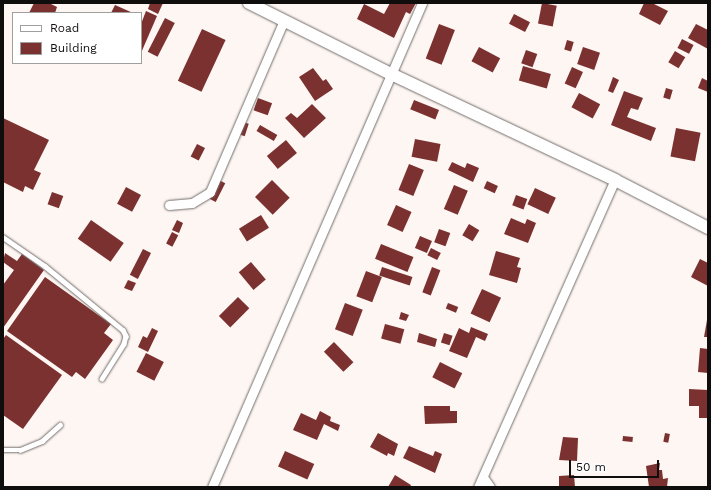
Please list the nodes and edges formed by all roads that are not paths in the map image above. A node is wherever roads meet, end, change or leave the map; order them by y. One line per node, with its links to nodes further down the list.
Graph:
1 (250, 3): 3 (street)
2 (422, 3): 4 (street)
3 (284, 20): 4 (street); 6 (street)
4 (391, 74): 5 (street); 13 (street)
5 (615, 180): 7 (street); 12 (street)
6 (169, 205)
7 (708, 228)
8 (3, 237): 9 (lane)
9 (102, 379)
10 (60, 424): 11 (lane)
11 (3, 450)
12 (483, 477): 14 (street); 15 (street)
13 (212, 487)
14 (478, 487)
15 (490, 487)

